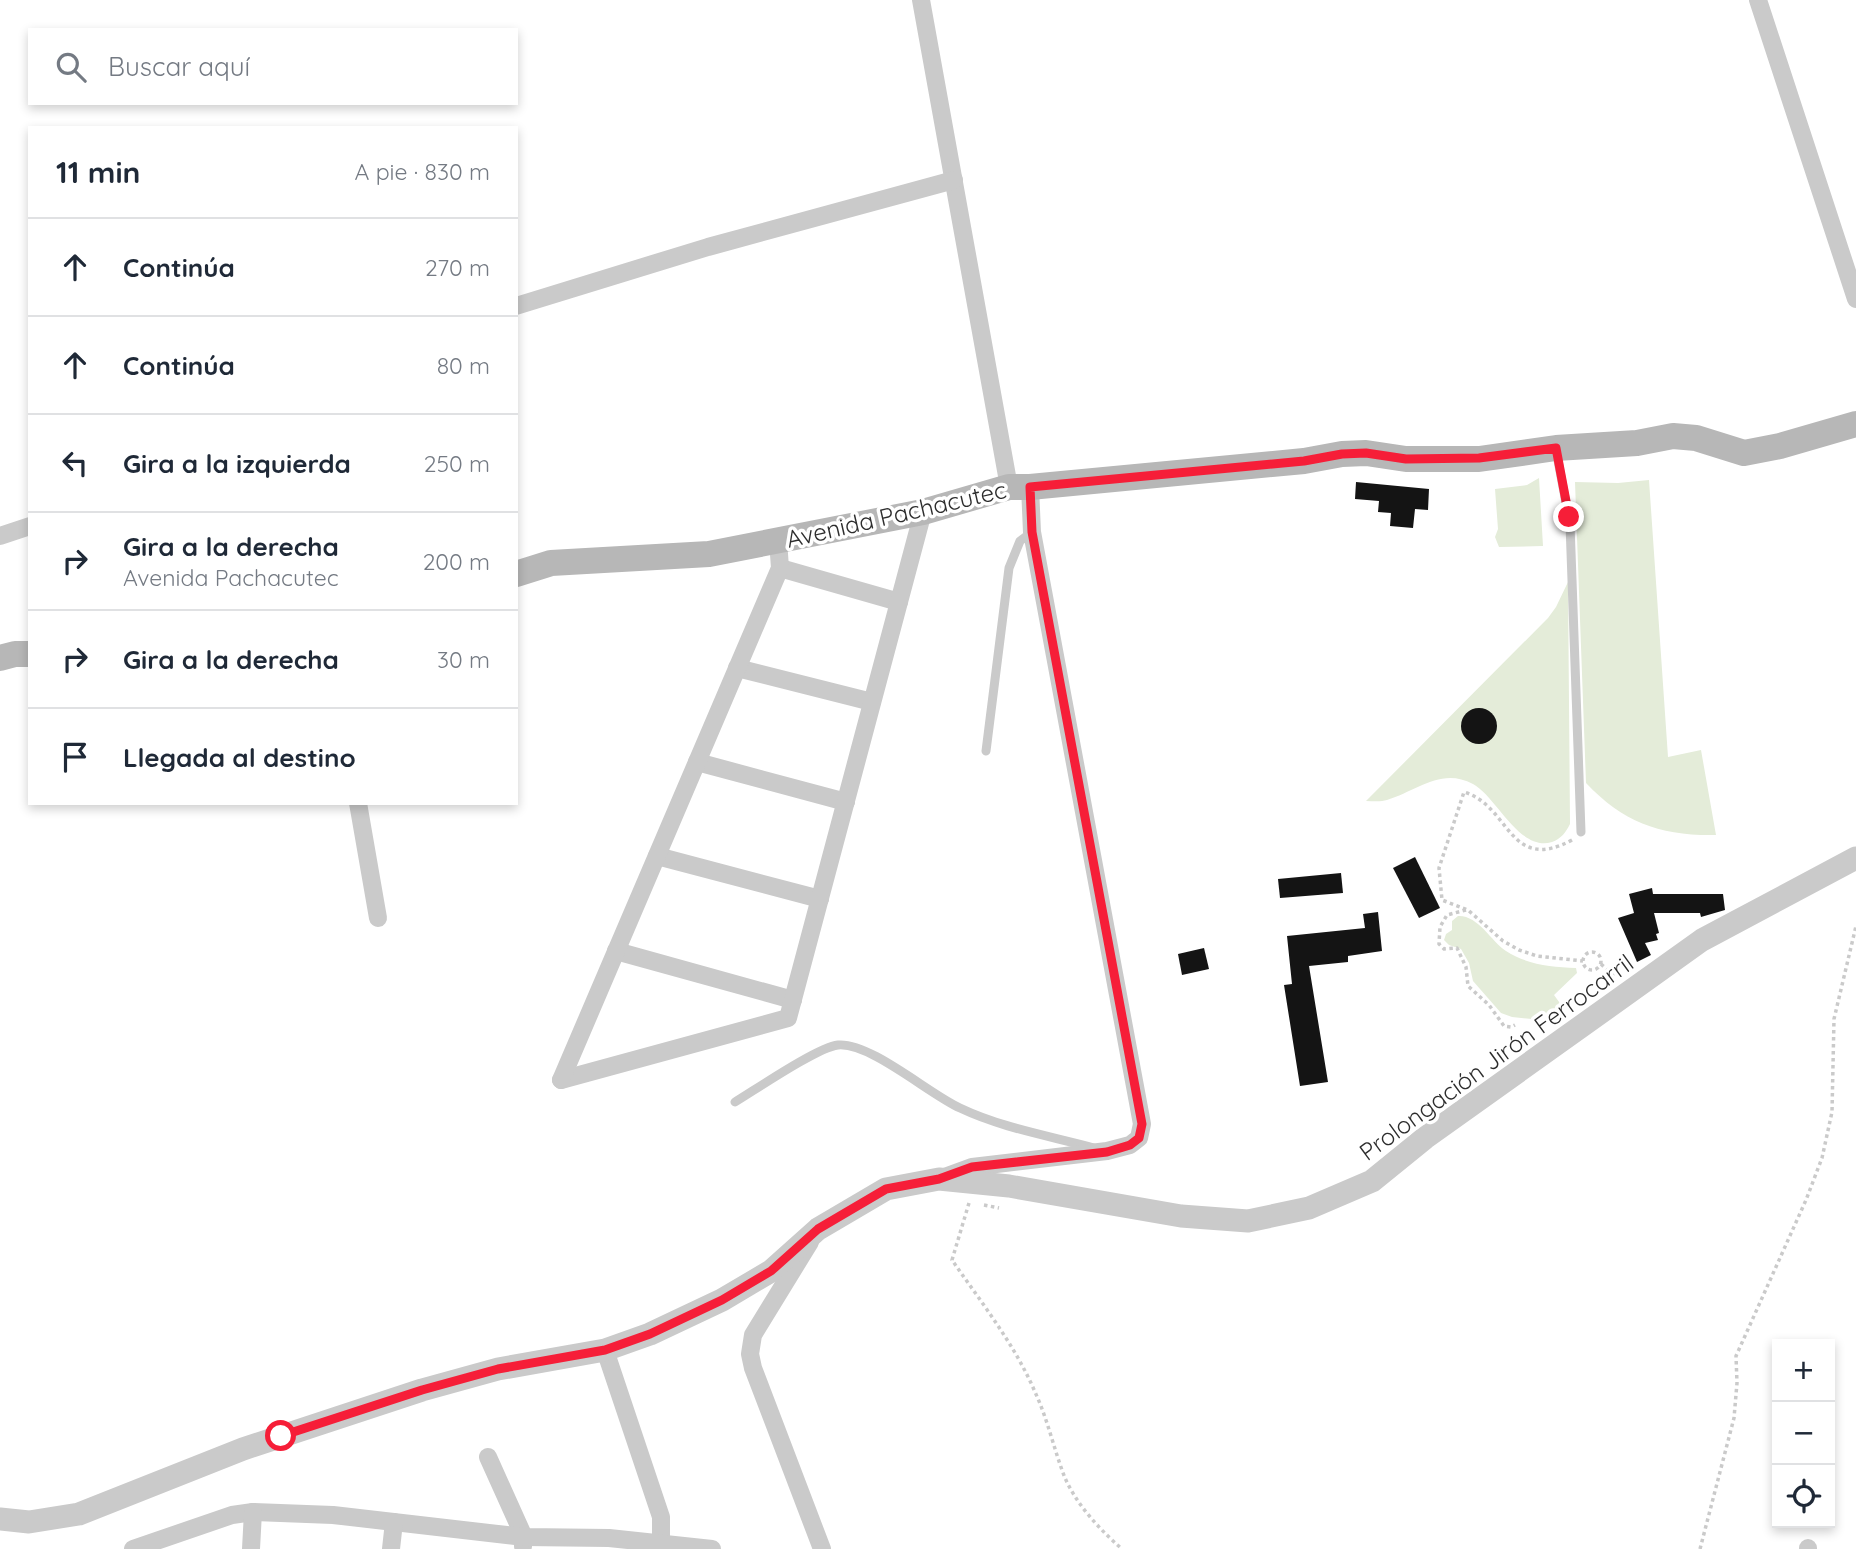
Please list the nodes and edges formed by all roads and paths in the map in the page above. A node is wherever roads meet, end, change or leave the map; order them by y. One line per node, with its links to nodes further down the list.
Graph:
1 (921, 0): 3 (street)
2 (1758, 0): 4 (street)
3 (954, 180): 5 (street); 8 (street)
4 (1856, 299)
5 (518, 305)
6 (1856, 425): 7 (main road, Avenida Pachacutec)
7 (1556, 448): 8 (main road, Avenida Pachacutec); 25 (lane)
8 (1020, 487): 9 (main road, Avenida Pachacutec); 11 (street)
9 (923, 512): 13 (main road, Avenida Pachacutec); 16 (street)
10 (28, 527): 12 (street)
11 (1032, 532): 21 (lane); 37 (street)
12 (0, 536)
13 (778, 540): 14 (street); 15 (main road, Avenida Pachacutec)
14 (780, 568): 16 (street); 19 (street)
15 (518, 572)
16 (899, 602): 20 (street)
17 (28, 654): 18 (main road)
18 (0, 658)
19 (737, 668): 20 (street); 22 (street)
20 (873, 702): 23 (street)
21 (986, 751)
22 (697, 762): 23 (street); 26 (street)
23 (846, 802): 28 (street)
24 (358, 805): 30 (street)
25 (1581, 832): 29 (path)
26 (657, 856): 28 (street); 32 (street)
27 (1856, 859): 38 (street, Prolongación Jirón Ferrocarril)
28 (820, 899): 34 (street)
29 (1468, 910): 33 (path); 35 (path)
30 (377, 918)
31 (1856, 926): 54 (path)
32 (616, 951): 34 (street); 34 (street)
33 (1583, 961): 33 (path)
34 (793, 1000)
35 (1515, 1025)
36 (735, 1102): 37 (lane)
37 (1107, 1152): 38 (street)
38 (939, 1179): 40 (street, Prolongación Jirón Ferrocarril)
39 (999, 1208): 53 (path)
40 (818, 1229): 41 (street, Prolongación Jirón Ferrocarril); 52 (street)
41 (605, 1350): 44 (street, Prolongación Jirón Ferrocarril); 47 (street)
42 (488, 1457): 46 (street)
43 (253, 1512): 45 (street); 48 (street); 49 (street)
44 (0, 1519)
45 (394, 1522): 46 (street); 50 (street)
46 (523, 1543): 47 (street)
47 (661, 1547): 51 (street)
48 (133, 1549)
49 (251, 1549)
50 (391, 1549)
51 (712, 1549)
52 (822, 1549)
53 (1122, 1549)
54 (1700, 1549)

